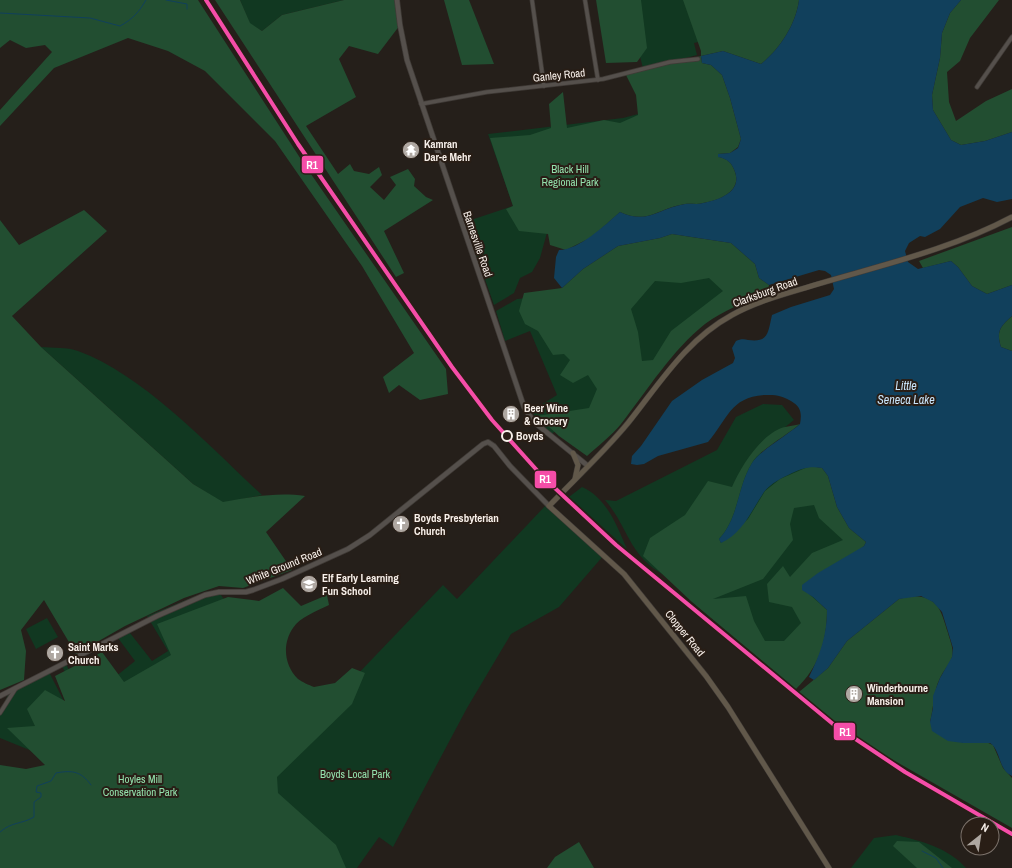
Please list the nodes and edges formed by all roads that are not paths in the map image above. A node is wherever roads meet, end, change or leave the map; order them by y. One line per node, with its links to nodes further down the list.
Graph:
1 (397, 0): 9 (street, Barnesville Road)
2 (532, 0): 7 (street)
3 (585, 0): 6 (street)
4 (1012, 37): 8 (street)
5 (698, 59): 6 (street, Ganley Road)
6 (598, 80): 7 (street, Ganley Road)
7 (544, 86): 9 (street, Ganley Road)
8 (977, 87)
9 (421, 104): 12 (street, Barnesville Road)
10 (1012, 217): 13 (main road, Clarksburg Road)
11 (488, 442): 15 (street, Clopper Road); 16 (street, White Ground Road)
12 (573, 453): 13 (street, Barnesville Road); 14 (main road)
13 (588, 466): 14 (main road, Clarksburg Road)
14 (575, 480): 15 (main road, Clarksburg Road)
15 (549, 506): 19 (main road, Clopper Road)
16 (16, 688): 17 (street, White Ground Road); 18 (street)
17 (0, 696)
18 (0, 713)
19 (829, 868)

